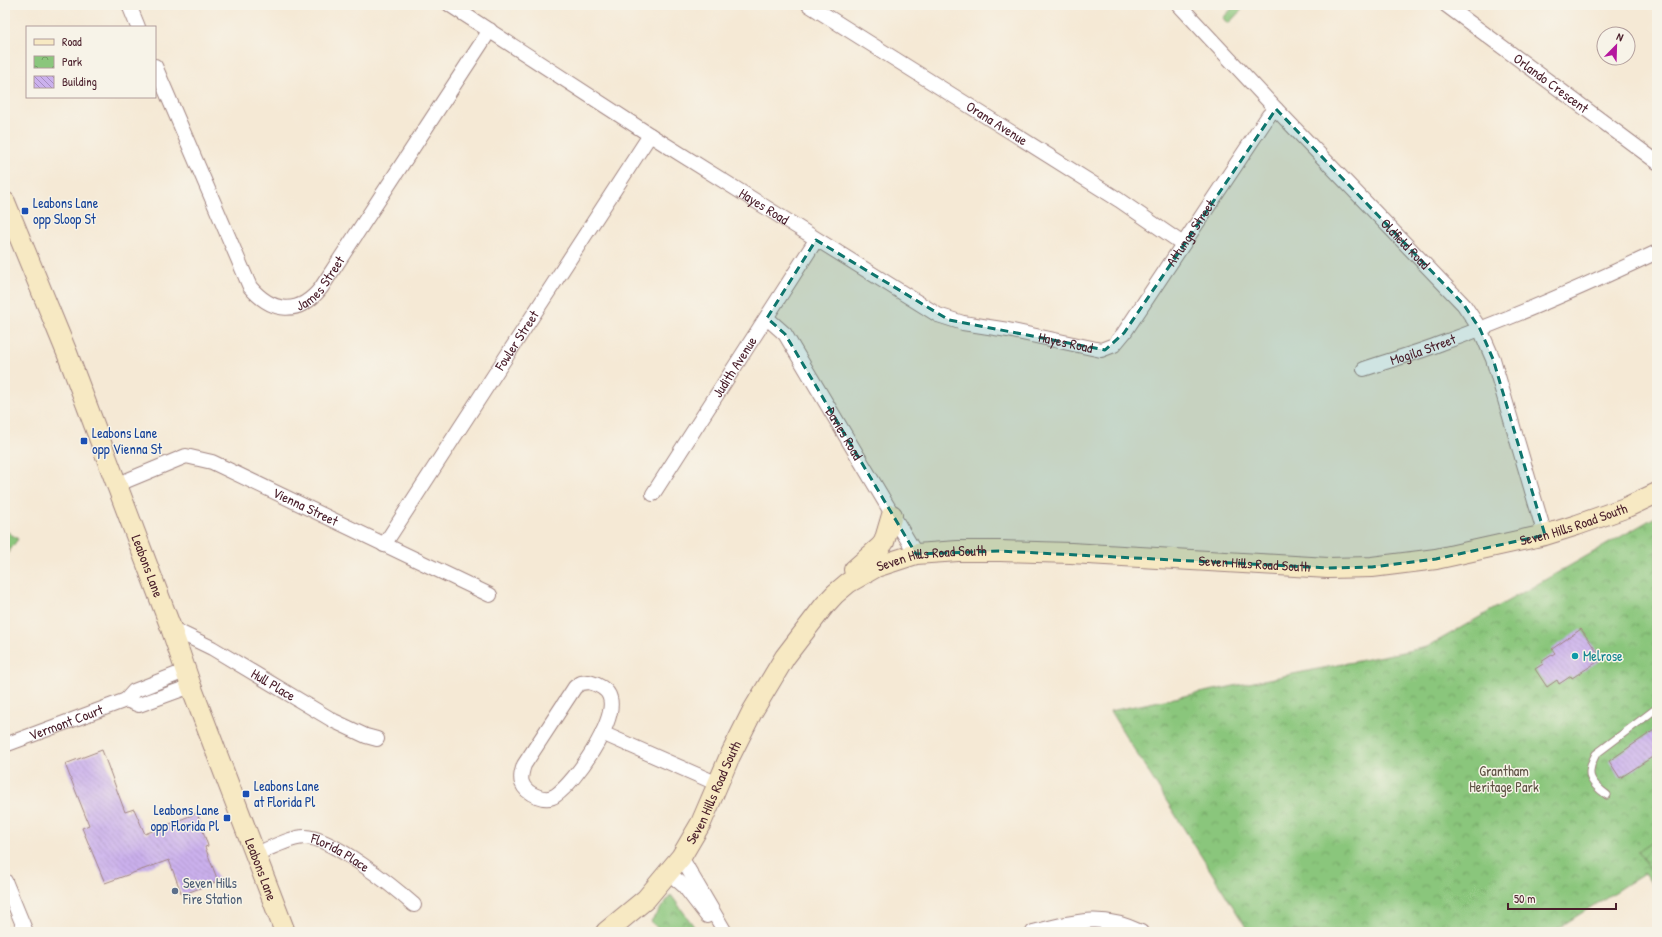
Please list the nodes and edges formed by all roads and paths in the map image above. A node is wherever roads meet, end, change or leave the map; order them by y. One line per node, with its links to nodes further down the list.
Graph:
1 (129, 5): 6 (street)
2 (450, 5): 7 (street, Hayes Road)
3 (809, 5): 14 (street, Orana Avenue)
4 (1179, 5): 9 (street, Oldfield Road)
5 (1446, 5): 11 (street, Orlando Crescent)
6 (138, 26)
7 (490, 30): 8 (street, James Street); 10 (street, Hayes Road)
8 (156, 68)
9 (1276, 109): 14 (street, Attunga Street); 17 (street, Oldfield Road)
10 (650, 135): 13 (street, Hayes Road); 25 (street, Fowler Street)
11 (1657, 162)
12 (5, 202): 20 (street, Leabons Lane)
13 (816, 240): 16 (street, Judith Avenue); 18 (street, Hayes Road)
14 (1183, 244): 18 (street, Attunga Street)
15 (1657, 252): 17 (street)
16 (767, 318): 22 (street, Judith Avenue); 23 (street, Davies Road)
17 (1480, 329): 19 (street, Mogila Street); 24 (street, Oldfield Road)
18 (1101, 350)
19 (1364, 368)
20 (116, 485): 25 (street, Vienna Street); 29 (street, Leabons Lane)
21 (1657, 493): 24 (street, Seven Hills Road South)
22 (653, 494)
23 (892, 515): 26 (street, Davies Road); 27 (street, Seven Hills Road South)
24 (1545, 535): 26 (street, Seven Hills Road South)
25 (384, 545): 28 (street, Vienna Street)
26 (916, 554): 27 (street, Seven Hills Road South)
27 (848, 582): 35 (street, Seven Hills Road South)
28 (490, 595)
29 (171, 628): 30 (street, Leabons Lane); 33 (street, Hull Place)
30 (188, 678): 34 (street, Vermont Court); 37 (street, Leabons Lane)
31 (1657, 708): 36 (lane)
32 (602, 734): 32 (street); 35 (street)
33 (378, 739)
34 (5, 745)
35 (718, 784): 38 (street, Seven Hills Road South)
36 (1607, 795)
37 (256, 854): 41 (street, Florida Place); 43 (street, Leabons Lane)
38 (681, 857): 39 (street, Seven Hills Road South); 45 (street)
39 (669, 874): 44 (street, Seven Hills Road South); 45 (street)
40 (5, 881): 42 (street)
41 (414, 905)
42 (26, 932)
43 (285, 932)
44 (606, 932)
45 (724, 932)
46 (1033, 932): 47 (street)
47 (1141, 932)

